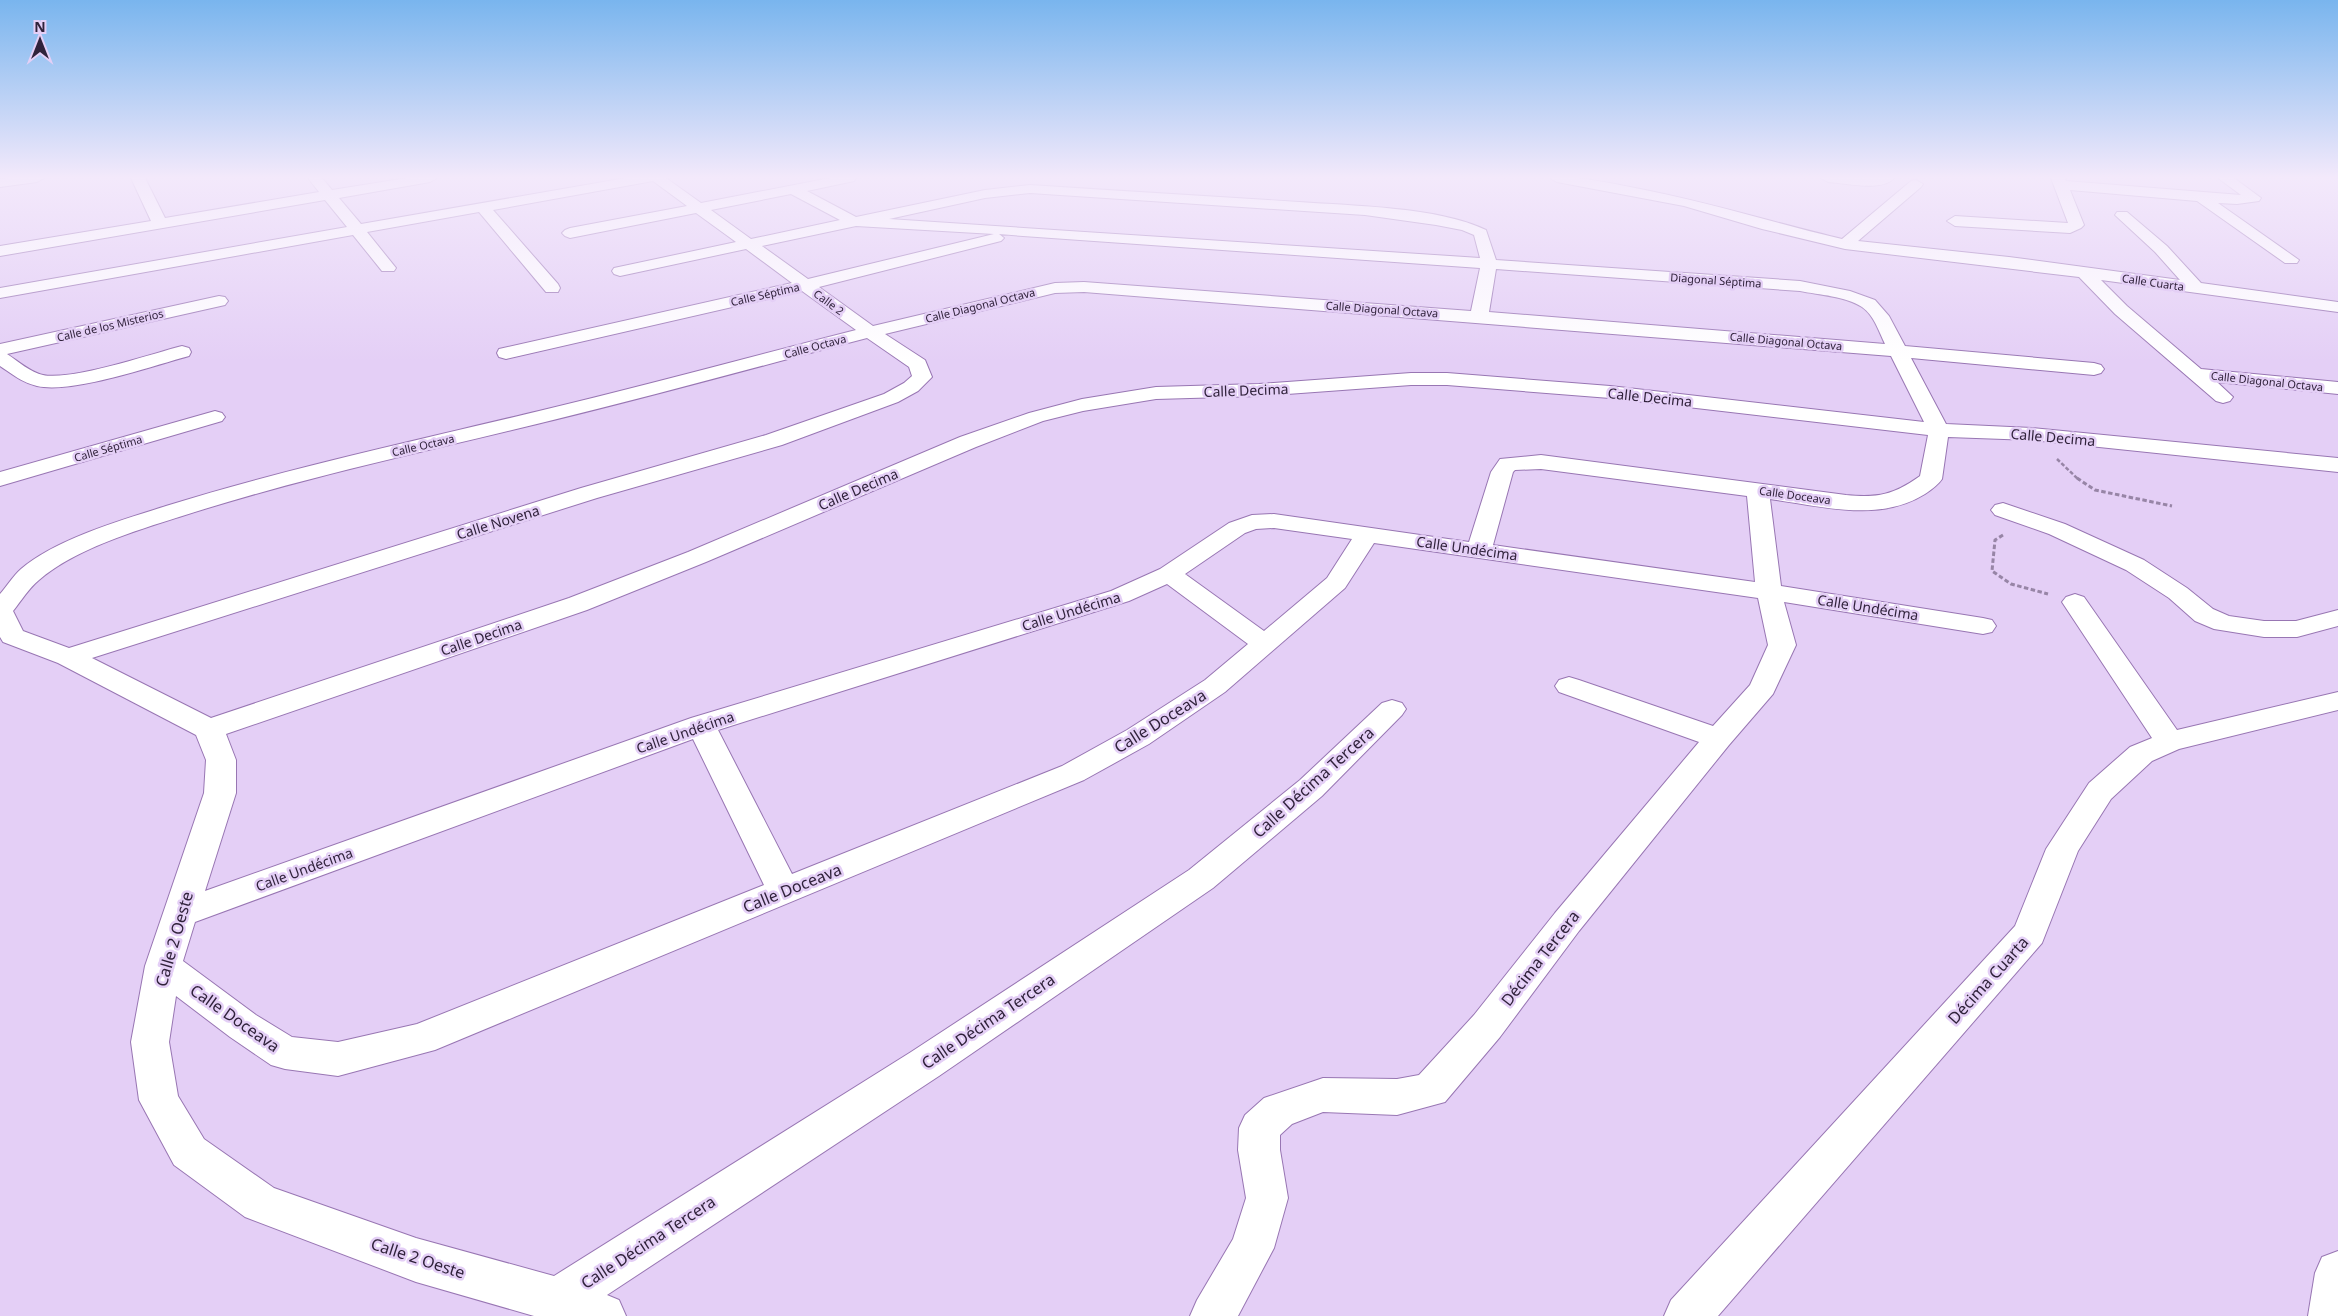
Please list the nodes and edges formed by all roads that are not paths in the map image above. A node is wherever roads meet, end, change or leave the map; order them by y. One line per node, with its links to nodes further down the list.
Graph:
1 (54, 239): 16 (street)
2 (296, 239): 25 (street)
3 (367, 239): 19 (street)
4 (510, 239): 23 (street)
5 (741, 239): 14 (street, Calle 2)
6 (768, 239): 14 (street)
7 (988, 239): 22 (street, Calle Séptima)
8 (1141, 239): 18 (street, Diagonal Séptima)
9 (1483, 239): 18 (street)
10 (1825, 239): 15 (street, Calle Cuarta)
11 (1850, 239): 15 (street)
12 (2150, 239): 24 (street)
13 (2262, 239): 17 (street)
14 (747, 244): 20 (street); 22 (street, Calle 2)
15 (1845, 244): 21 (street, Calle Cuarta)
16 (0, 250)
17 (2291, 260)
18 (1489, 264): 28 (street); 31 (street, Diagonal Séptima)
19 (388, 268)
20 (620, 270)
21 (2085, 273): 24 (street, Calle Cuarta); 36 (street)
22 (805, 285): 29 (street, Calle 2); 33 (street, Calle Séptima)
23 (552, 288)
24 (2196, 288): 27 (street, Calle Cuarta)
25 (0, 294)
26 (219, 301): 30 (street, Calle de los Misterios)
27 (2338, 307)
28 (1479, 316): 29 (street, Calle Diagonal Octava); 31 (street, Calle Diagonal Octava)
29 (870, 332): 37 (street, Calle 2); 53 (street, Calle Octava)
30 (0, 350)
31 (1898, 351): 35 (street, Calle Diagonal Octava); 41 (street)
32 (182, 352): 34 (street)
33 (506, 353)
34 (0, 358)
35 (2094, 368)
36 (2197, 374): 38 (street, Calle Diagonal Octava); 39 (street)
37 (922, 377): 57 (street, Calle Novena)
38 (2338, 388)
39 (2223, 397)
40 (215, 417): 44 (street, Calle Séptima)
41 (1939, 430): 43 (street, Calle Decima); 46 (street, Calle Doceava); 62 (street, Calle Decima)
42 (0, 458): 44 (street)
43 (2338, 465)
44 (43, 466): 45 (street, Calle Séptima)
45 (0, 479)
46 (1758, 490): 49 (street, Calle Doceava); 51 (street, Décima Tercera)
47 (2003, 510): 54 (street)
48 (1368, 534): 49 (street, Calle Undécima); 50 (street, Calle Undécima); 56 (street, Calle Doceava)
49 (1479, 550): 51 (street, Calle Undécima)
50 (1169, 574): 56 (street); 61 (street, Calle Undécima)
51 (1769, 592): 55 (street, Calle Undécima); 63 (street, Décima Tercera)
52 (2075, 602): 64 (street)
53 (0, 611): 57 (street)
54 (2338, 618)
55 (1982, 626)
56 (1266, 644): 65 (street, Calle Doceava)
57 (68, 657): 62 (street)
58 (1569, 686): 63 (street)
59 (2338, 701): 64 (street, Décima Cuarta)
60 (1392, 709): 69 (street, Calle Décima Tercera)
61 (701, 725): 65 (street); 66 (street, Calle Undécima)
62 (210, 729): 66 (street, Calle 2 Oeste)
63 (1718, 738): 71 (street, Décima Tercera)
64 (2170, 742): 72 (street, Décima Cuarta)
65 (784, 892): 67 (street, Calle Doceava)
66 (180, 914): 67 (street, Calle 2 Oeste)
67 (163, 966): 69 (street, Calle 2 Oeste)
68 (2338, 1273): 73 (street)
69 (558, 1300): 70 (street, Calle 2 Oeste)
70 (603, 1316)
71 (1213, 1316)
72 (1687, 1316)
73 (2331, 1316)

